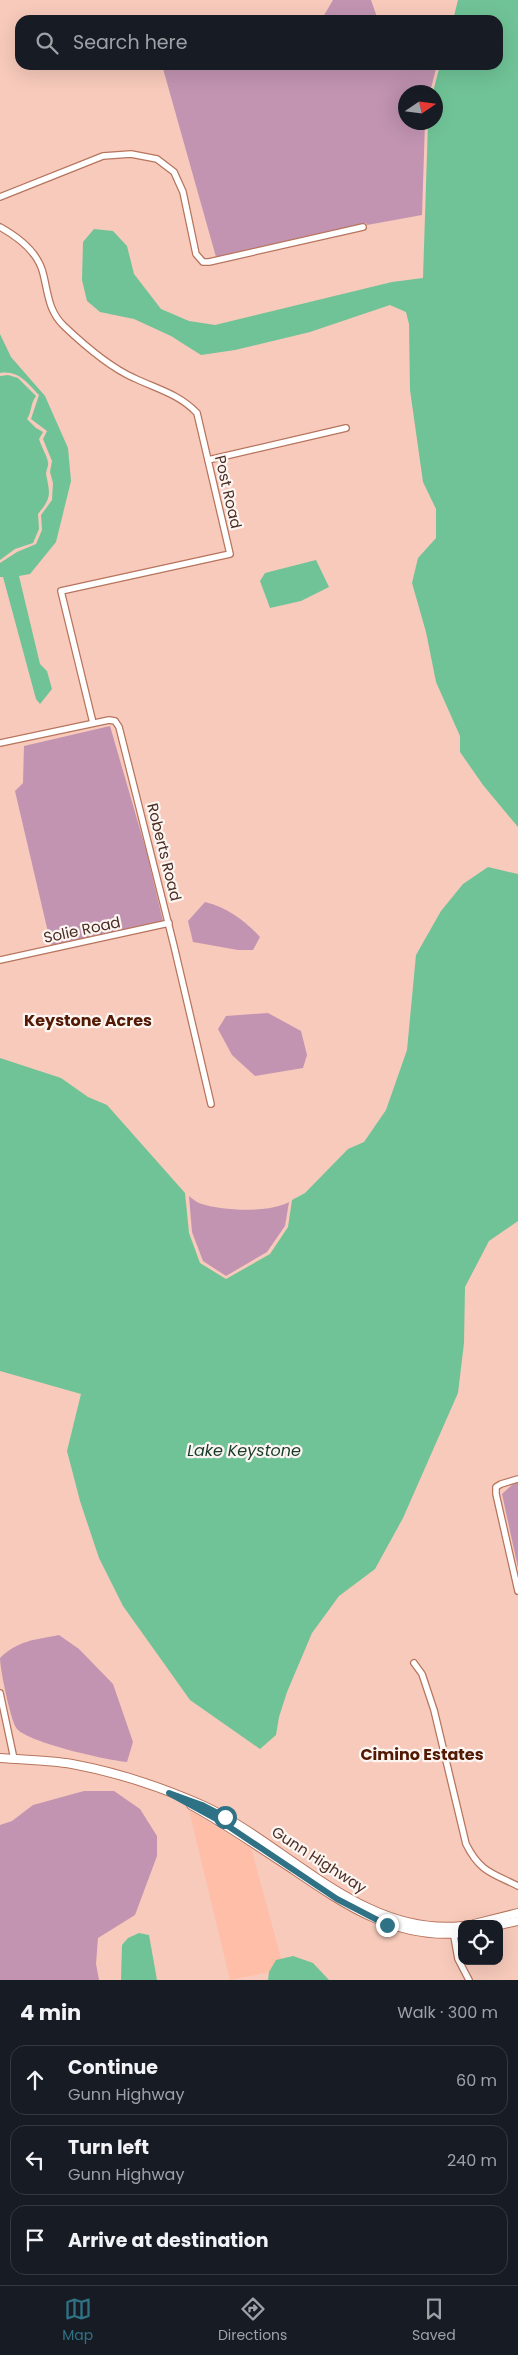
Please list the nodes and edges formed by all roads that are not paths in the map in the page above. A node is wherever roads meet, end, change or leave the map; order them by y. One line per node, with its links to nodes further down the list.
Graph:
1 (0, 197): 3 (street)
2 (0, 227): 5 (street, Post Road)
3 (363, 227)
4 (346, 428): 5 (street)
5 (208, 460): 6 (street, Post Road)
6 (93, 723): 7 (street, Roberts Road); 8 (street, Roberts Road)
7 (0, 743)
8 (169, 923): 9 (street, Solie Road); 10 (street, Roberts Road)
9 (0, 960)
10 (211, 1104)
11 (518, 1479): 12 (street)
12 (518, 1591)
13 (414, 1663): 17 (street)
14 (0, 1693): 16 (street)
15 (0, 1758): 16 (main road, Gunn Highway)
16 (14, 1759): 22 (main road, Gunn Highway)
17 (518, 1886)
18 (518, 1913): 19 (main road)
19 (490, 1920)
20 (518, 1921): 21 (main road)
21 (503, 1925)
22 (456, 1931): 23 (street)
23 (468, 1980)

